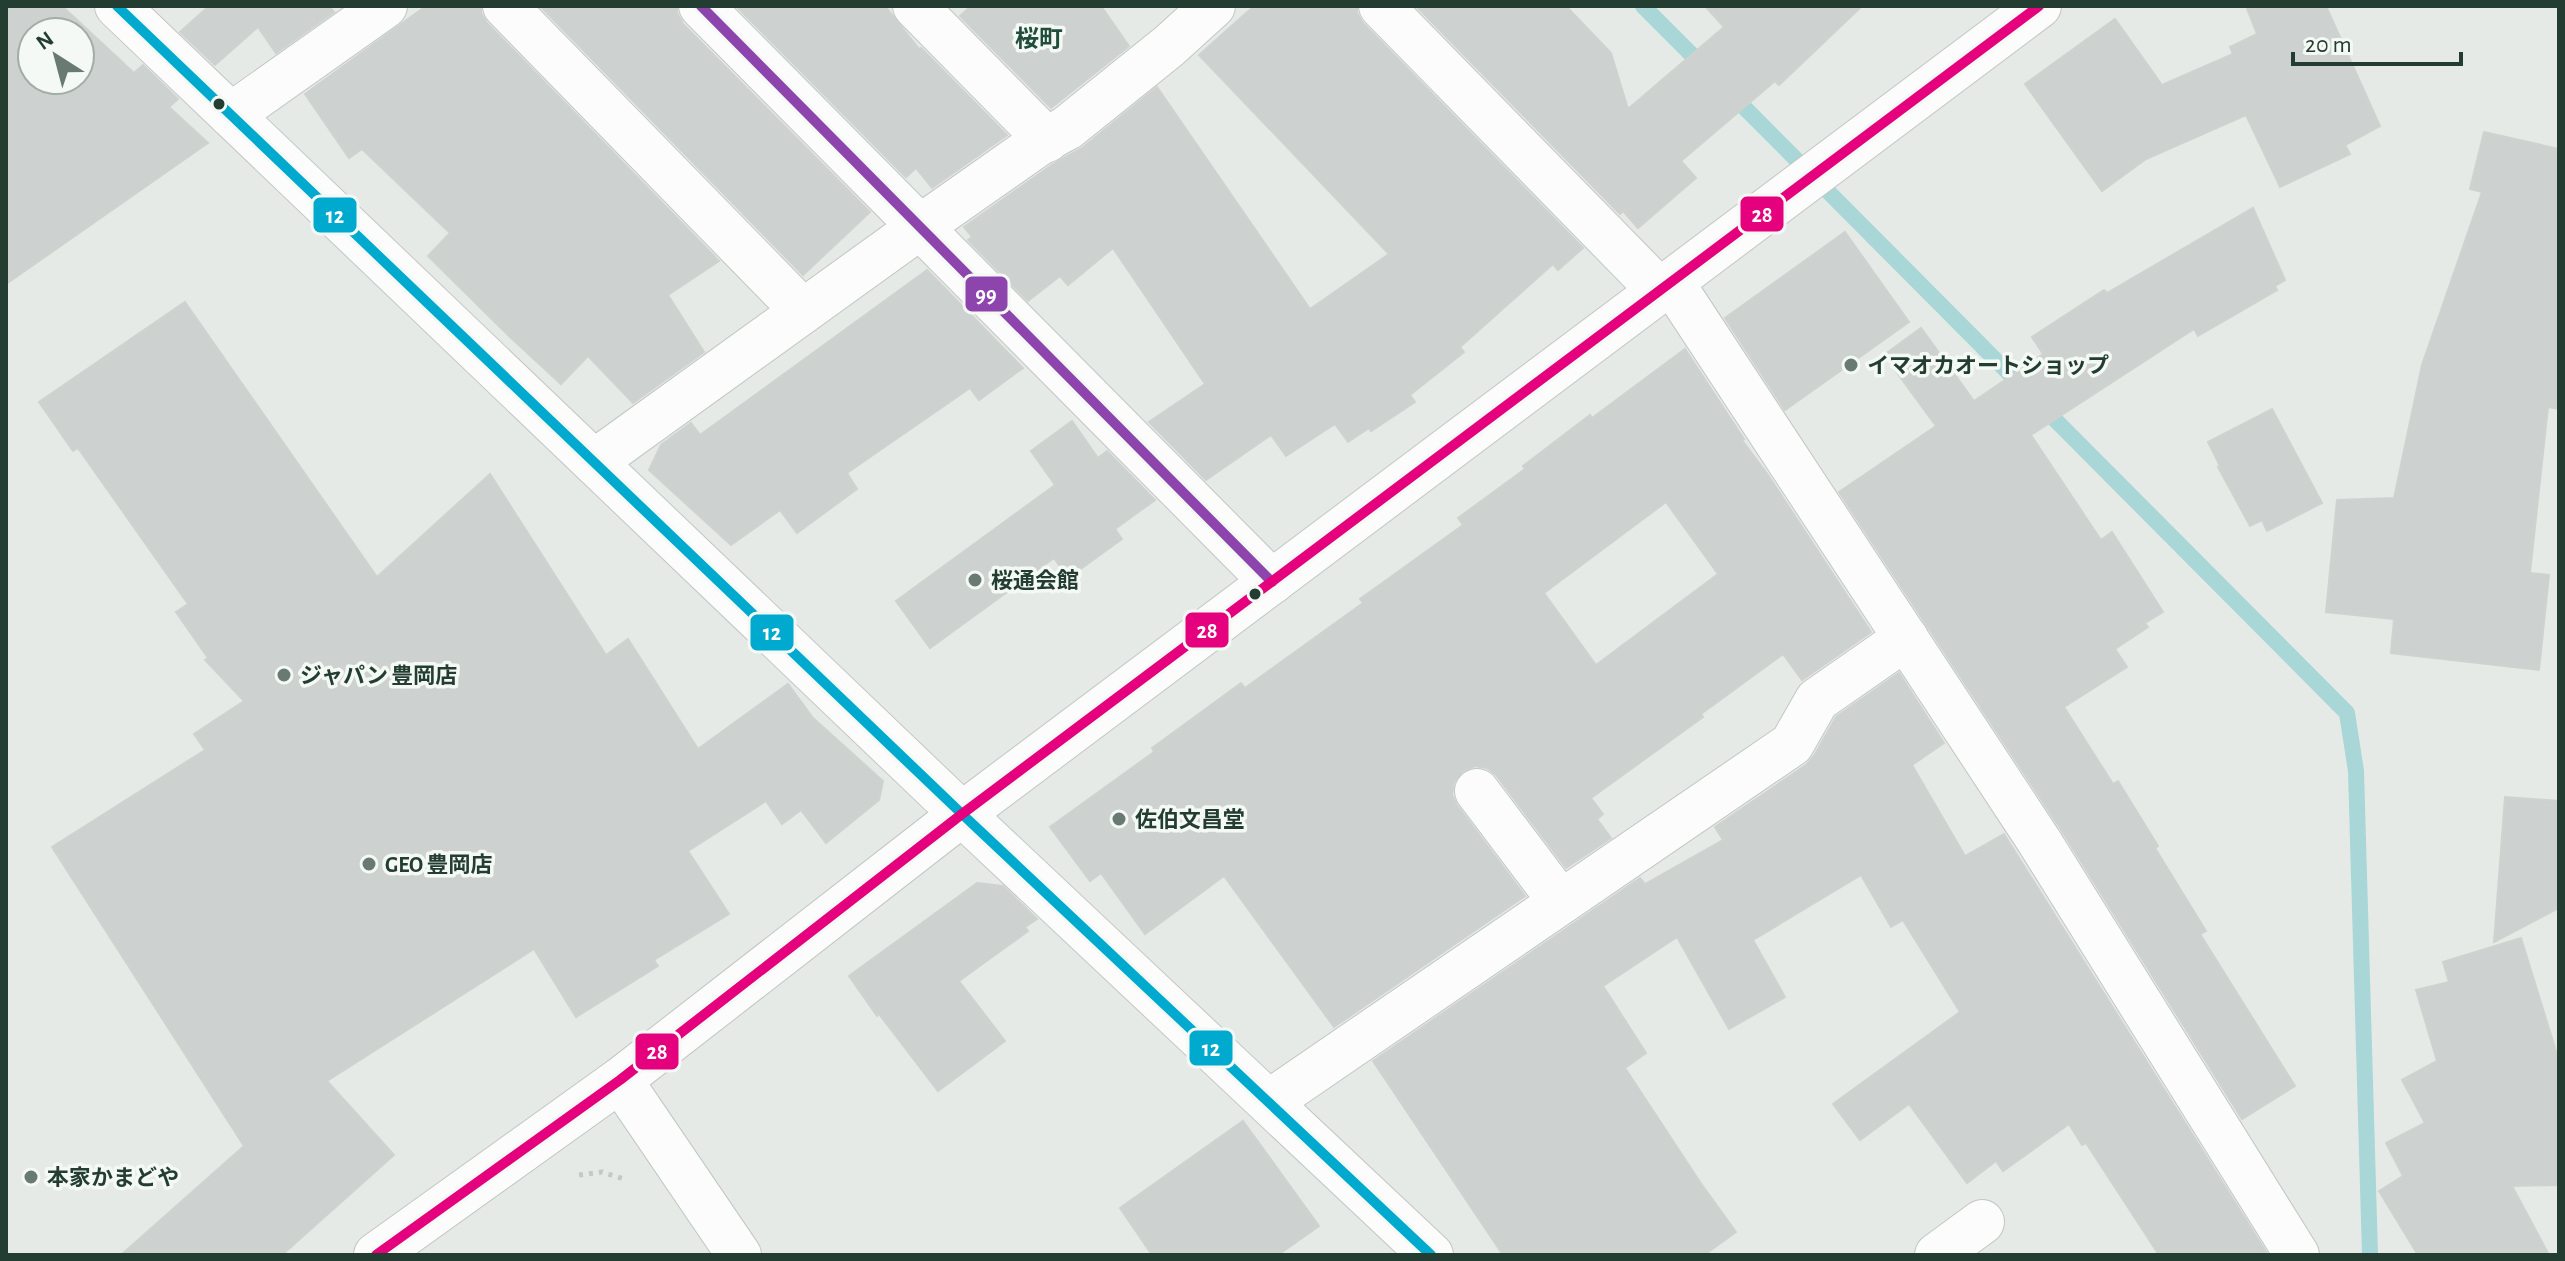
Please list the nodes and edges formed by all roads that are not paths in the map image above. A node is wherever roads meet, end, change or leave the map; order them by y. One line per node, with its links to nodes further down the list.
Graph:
1 (117, 6): 9 (street)
2 (385, 6): 9 (street)
3 (505, 6): 13 (street)
4 (701, 6): 11 (street)
5 (915, 6): 10 (street)
6 (1213, 6): 10 (street)
7 (1381, 6): 12 (street)
8 (2039, 6): 12 (street)
9 (231, 115): 14 (street)
10 (1047, 140): 11 (street)
11 (920, 227): 13 (street); 15 (street)
12 (1666, 287): 15 (street); 16 (street)
13 (803, 311): 14 (street)
14 (594, 462): 18 (street)
15 (1272, 582): 18 (street)
16 (1906, 638): 19 (street); 27 (street)
17 (1477, 791): 19 (street)
18 (962, 814): 20 (street); 21 (street)
19 (1560, 901): 21 (street)
20 (620, 1080): 23 (street); 24 (street)
21 (1269, 1102): 25 (street)
22 (1982, 1222): 26 (street)
23 (376, 1255)
24 (739, 1255)
25 (1431, 1255)
26 (1937, 1255)
27 (2297, 1255)

